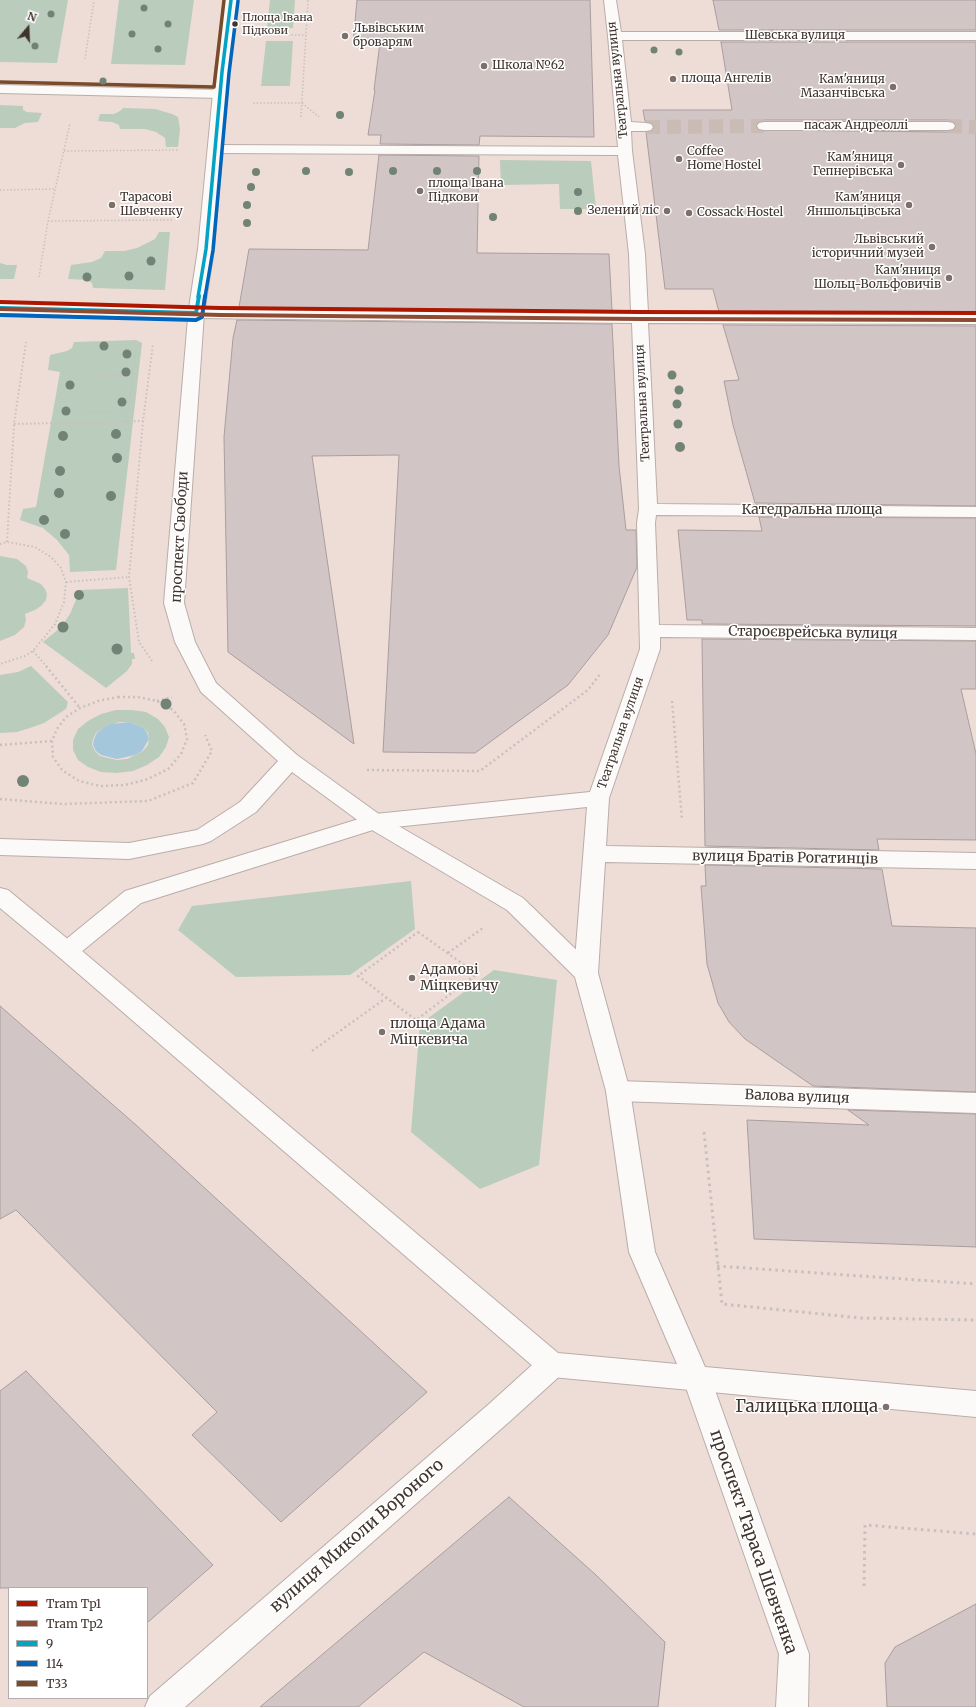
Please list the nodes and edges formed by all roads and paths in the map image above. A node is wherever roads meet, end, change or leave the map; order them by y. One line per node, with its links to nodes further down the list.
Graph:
1 (94, 0): 9 (path)
2 (232, 0): 11 (street, проспект Свободи)
3 (308, 0): 6 (path)
4 (610, 0): 7 (street, Театральна вулиця)
5 (254, 35): 6 (path)
6 (306, 35): 13 (path)
7 (615, 36): 8 (street, Шевська вулиця); 15 (street, Театральна вулиця)
8 (976, 36)
9 (84, 63)
10 (0, 89): 11 (street)
11 (221, 94): 19 (street, проспект Свободи)
12 (252, 103): 13 (path)
13 (302, 103): 20 (path)
14 (71, 122): 22 (path)
15 (624, 126): 16 (street); 23 (street, Театральна вулиця)
16 (646, 126)
17 (764, 126): 18 (street, пасаж Андреоллі)
18 (948, 126)
19 (215, 149): 20 (street); 30 (street, проспект Свободи)
20 (299, 149): 23 (street)
21 (184, 150): 22 (path)
22 (64, 152): 24 (path)
23 (625, 152): 31 (street, Театральна вулиця)
24 (56, 188): 25 (path); 27 (path)
25 (0, 190)
26 (179, 220): 27 (path)
27 (48, 221): 29 (path)
28 (0, 308): 29 (street)
29 (32, 309): 30 (street); 41 (path)
30 (196, 313): 31 (street); 61 (street, проспект Свободи)
31 (640, 318): 32 (street); 42 (street, Театральна вулиця)
32 (976, 319)
33 (154, 337): 39 (path)
34 (136, 340): 35 (path)
35 (132, 375): 36 (path); 37 (path)
36 (92, 376)
37 (128, 411): 38 (path); 40 (path)
38 (85, 412)
39 (143, 421): 40 (path); 46 (path)
40 (127, 422): 41 (path)
41 (14, 424): 44 (path)
42 (648, 509): 43 (street, Катедральна площа); 48 (street, Театральна вулиця)
43 (976, 512)
44 (7, 542): 45 (path); 47 (path)
45 (0, 544)
46 (129, 577): 47 (path); 52 (path)
47 (66, 582): 50 (path)
48 (651, 631): 49 (street, Староєврейська вулиця); 63 (street, Театральна вулиця)
49 (976, 634)
50 (33, 651): 51 (path); 57 (path)
51 (0, 664)
52 (154, 666)
53 (601, 672): 62 (path)
54 (170, 690): 55 (path)
55 (174, 696)
56 (672, 698): 68 (path)
57 (80, 708): 59 (path); 59 (path)
58 (203, 729): 64 (path)
59 (52, 741): 60 (path)
60 (0, 745)
61 (290, 760): 65 (street); 66 (street)
62 (366, 770)
63 (598, 798): 65 (street, Театральна вулиця); 67 (street, Театральна вулиця)
64 (0, 799)
65 (375, 822): 71 (street, Театральна вулиця); 72 (street)
66 (0, 847)
67 (594, 854): 68 (street, вулиця Братів Рогатинців); 72 (street, Театральна вулиця)
68 (685, 857): 69 (street, вулиця Братів Рогатинців)
69 (976, 861)
70 (0, 896): 71 (street)
71 (67, 951): 81 (street)
72 (586, 973): 75 (street)
73 (386, 998): 73 (path); 74 (path)
74 (312, 1051)
75 (618, 1091): 76 (street, Валова вулиця); 82 (street)
76 (701, 1094): 77 (street, Валова вулиця); 78 (path)
77 (976, 1103)
78 (717, 1266): 79 (path); 80 (path)
79 (976, 1284)
80 (976, 1320)
81 (552, 1365): 82 (street); 86 (street, вулиця Миколи Вороного)
82 (697, 1380): 83 (street); 87 (street, проспект Тараса Шевченка)
83 (976, 1404)
84 (976, 1534): 85 (path)
85 (864, 1586)
86 (161, 1707)
87 (792, 1707)

